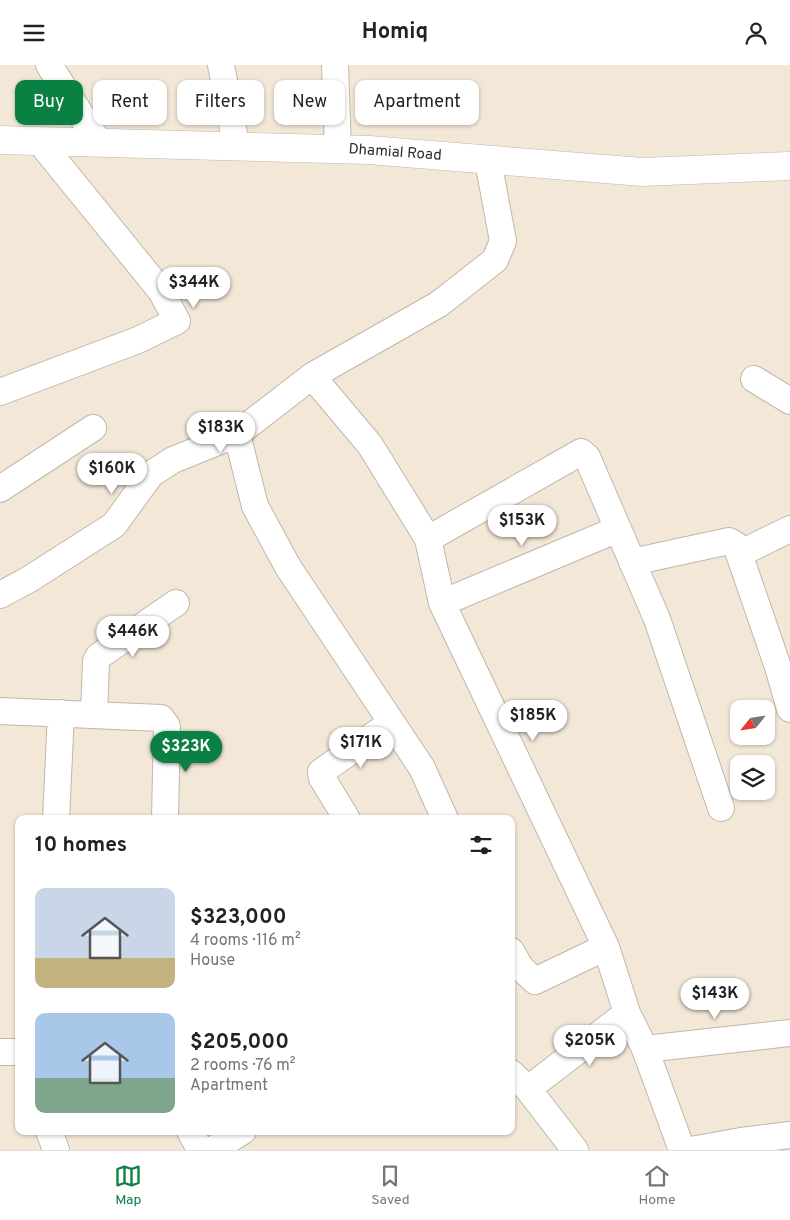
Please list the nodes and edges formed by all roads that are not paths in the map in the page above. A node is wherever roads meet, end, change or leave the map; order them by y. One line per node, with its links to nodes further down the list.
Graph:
1 (49, 65): 6 (street)
2 (221, 65): 7 (street)
3 (335, 65): 8 (street)
4 (0, 140): 5 (main road, Dhamial Road)
5 (40, 142): 6 (main road, Dhamial Road); 13 (street)
6 (99, 143): 7 (main road, Dhamial Road)
7 (236, 145): 8 (main road, Dhamial Road)
8 (338, 149): 9 (main road, Dhamial Road)
9 (488, 161): 10 (main road, Dhamial Road); 11 (street)
10 (790, 166)
11 (312, 376): 16 (street); 20 (street)
12 (754, 379): 14 (street)
13 (0, 392)
14 (790, 401)
15 (94, 428): 17 (street)
16 (238, 434): 23 (street); 31 (street)
17 (0, 489)
18 (618, 529): 20 (street); 22 (street); 25 (street)
19 (790, 529): 21 (street)
20 (428, 539): 25 (street)
21 (739, 554): 22 (street); 26 (street)
22 (632, 562): 32 (street)
23 (2, 588)
24 (176, 603): 30 (street)
25 (442, 603): 37 (street)
26 (784, 665): 27 (street)
27 (790, 709)
28 (0, 711): 29 (street)
29 (61, 713): 30 (street); 33 (street)
30 (94, 715): 34 (street)
31 (391, 723): 35 (street); 36 (street)
32 (721, 808)
33 (56, 815)
34 (165, 815)
35 (345, 815)
36 (443, 815)
37 (606, 947): 38 (street); 39 (street)
38 (515, 958)
39 (627, 1013): 41 (street); 44 (street)
40 (790, 1033): 41 (street)
41 (645, 1049): 53 (street)
42 (0, 1052): 43 (street)
43 (15, 1053)
44 (519, 1081): 52 (street)
45 (50, 1135): 49 (street)
46 (192, 1135): 50 (street)
47 (236, 1135): 51 (street)
48 (790, 1135): 54 (street)
49 (56, 1150)
50 (200, 1150)
51 (212, 1150)
52 (575, 1150)
53 (682, 1150)
54 (691, 1150)

